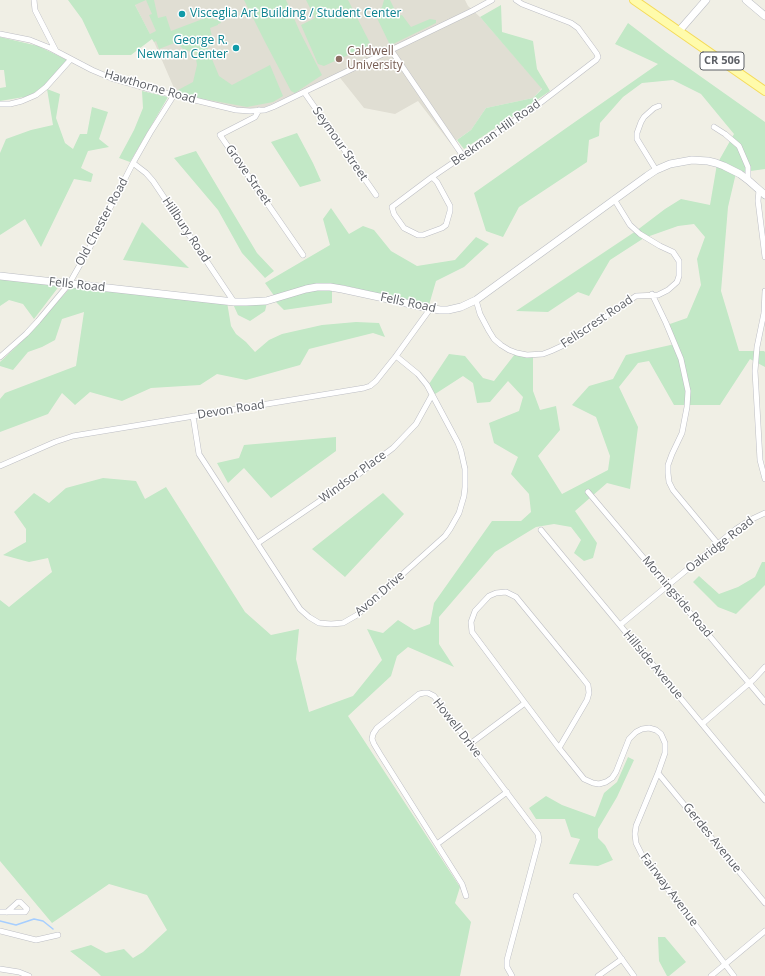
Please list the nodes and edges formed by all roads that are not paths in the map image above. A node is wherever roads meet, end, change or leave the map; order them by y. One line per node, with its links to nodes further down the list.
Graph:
1 (34, 0): 11 (street)
2 (492, 0): 10 (street)
3 (516, 0): 20 (street, Beekman Hill Road)
4 (634, 0): 8 (main road, CR 506)
5 (706, 0): 8 (street)
6 (746, 0): 7 (street)
7 (765, 16)
8 (679, 31): 13 (main road, CR 506)
9 (0, 34): 11 (street, Hawthorne Road)
10 (390, 50): 14 (street); 20 (street)
11 (56, 51): 12 (street, Hawthorne Road)
12 (71, 59): 15 (street, Hawthorne Road); 16 (street)
13 (765, 91)
14 (304, 92): 18 (street); 26 (street, Seymour Street)
15 (174, 95): 18 (street, Hawthorne Road); 21 (street, Old Chester Road)
16 (0, 104)
17 (659, 106): 22 (street)
18 (259, 110): 29 (street, Grove Street)
19 (714, 127): 24 (street)
20 (463, 156): 23 (street, Beekman Hill Road)
21 (133, 163): 32 (street, Old Chester Road); 36 (street, Hillbury Road)
22 (656, 170): 24 (street, Fells Road); 28 (street, Fells Road)
23 (432, 177): 23 (street, Beekman Hill Road)
24 (748, 180): 25 (street, Fells Road)
25 (759, 190): 27 (street, Fells Road); 30 (street)
26 (376, 195)
27 (765, 195)
28 (614, 199): 34 (street, Fellscrest Road); 35 (street, Fells Road)
29 (303, 255)
30 (765, 257)
31 (0, 276): 32 (street, Fells Road)
32 (69, 284): 36 (street, Fells Road); 39 (street, Old Chester Road)
33 (765, 291): 43 (street)
34 (652, 294): 35 (street, Fellscrest Road); 50 (street)
35 (476, 300): 37 (street, Fells Road)
36 (234, 302): 37 (street, Fells Road)
37 (430, 309): 38 (street, Devon Road)
38 (396, 356): 40 (street, Avon Drive); 41 (street, Devon Road)
39 (0, 357)
40 (432, 395): 49 (street, Windsor Place); 49 (street, Avon Drive)
41 (193, 416): 44 (street, Devon Road); 49 (street, Avon Drive)
42 (765, 455): 43 (street)
43 (760, 460): 45 (street)
44 (0, 466)
45 (765, 479)
46 (588, 492): 51 (street, Morningside Road)
47 (765, 513): 50 (street, Oakridge Road)
48 (541, 530): 52 (street, Hillside Avenue)
49 (258, 543)
50 (718, 544): 51 (street, Oakridge Road)
51 (668, 586): 52 (street, Oakridge Road); 54 (street, Morningside Road)
52 (620, 625): 57 (street, Hillside Avenue)
53 (765, 667): 54 (street)
54 (749, 683): 55 (street, Morningside Road); 57 (street)
55 (765, 702)
56 (525, 703): 58 (street); 59 (street, Fairway Avenue); 59 (street, Fairway Avenue)
57 (702, 724): 62 (street, Hillside Avenue)
58 (470, 744): 61 (street, Howell Drive); 63 (street, Howell Drive)
59 (559, 748): 60 (street, Fairway Avenue)
60 (658, 773): 66 (street, Gerdes Avenue); 73 (street, Fairway Avenue)
61 (507, 792): 63 (street); 76 (street, Howell Drive)
62 (765, 800)
63 (437, 844): 64 (street, Howell Drive)
64 (466, 896)
65 (576, 896): 72 (street)
66 (765, 903)
67 (0, 912): 68 (street)
68 (6, 912)
69 (0, 931): 71 (street)
70 (765, 931): 73 (street)
71 (58, 935)
72 (622, 959): 77 (street); 78 (street)
73 (725, 964): 79 (street); 80 (street, Fairway Avenue)
74 (0, 969): 75 (street)
75 (29, 976)
76 (512, 976)
77 (598, 976)
78 (634, 976)
79 (711, 976)
80 (734, 976)

